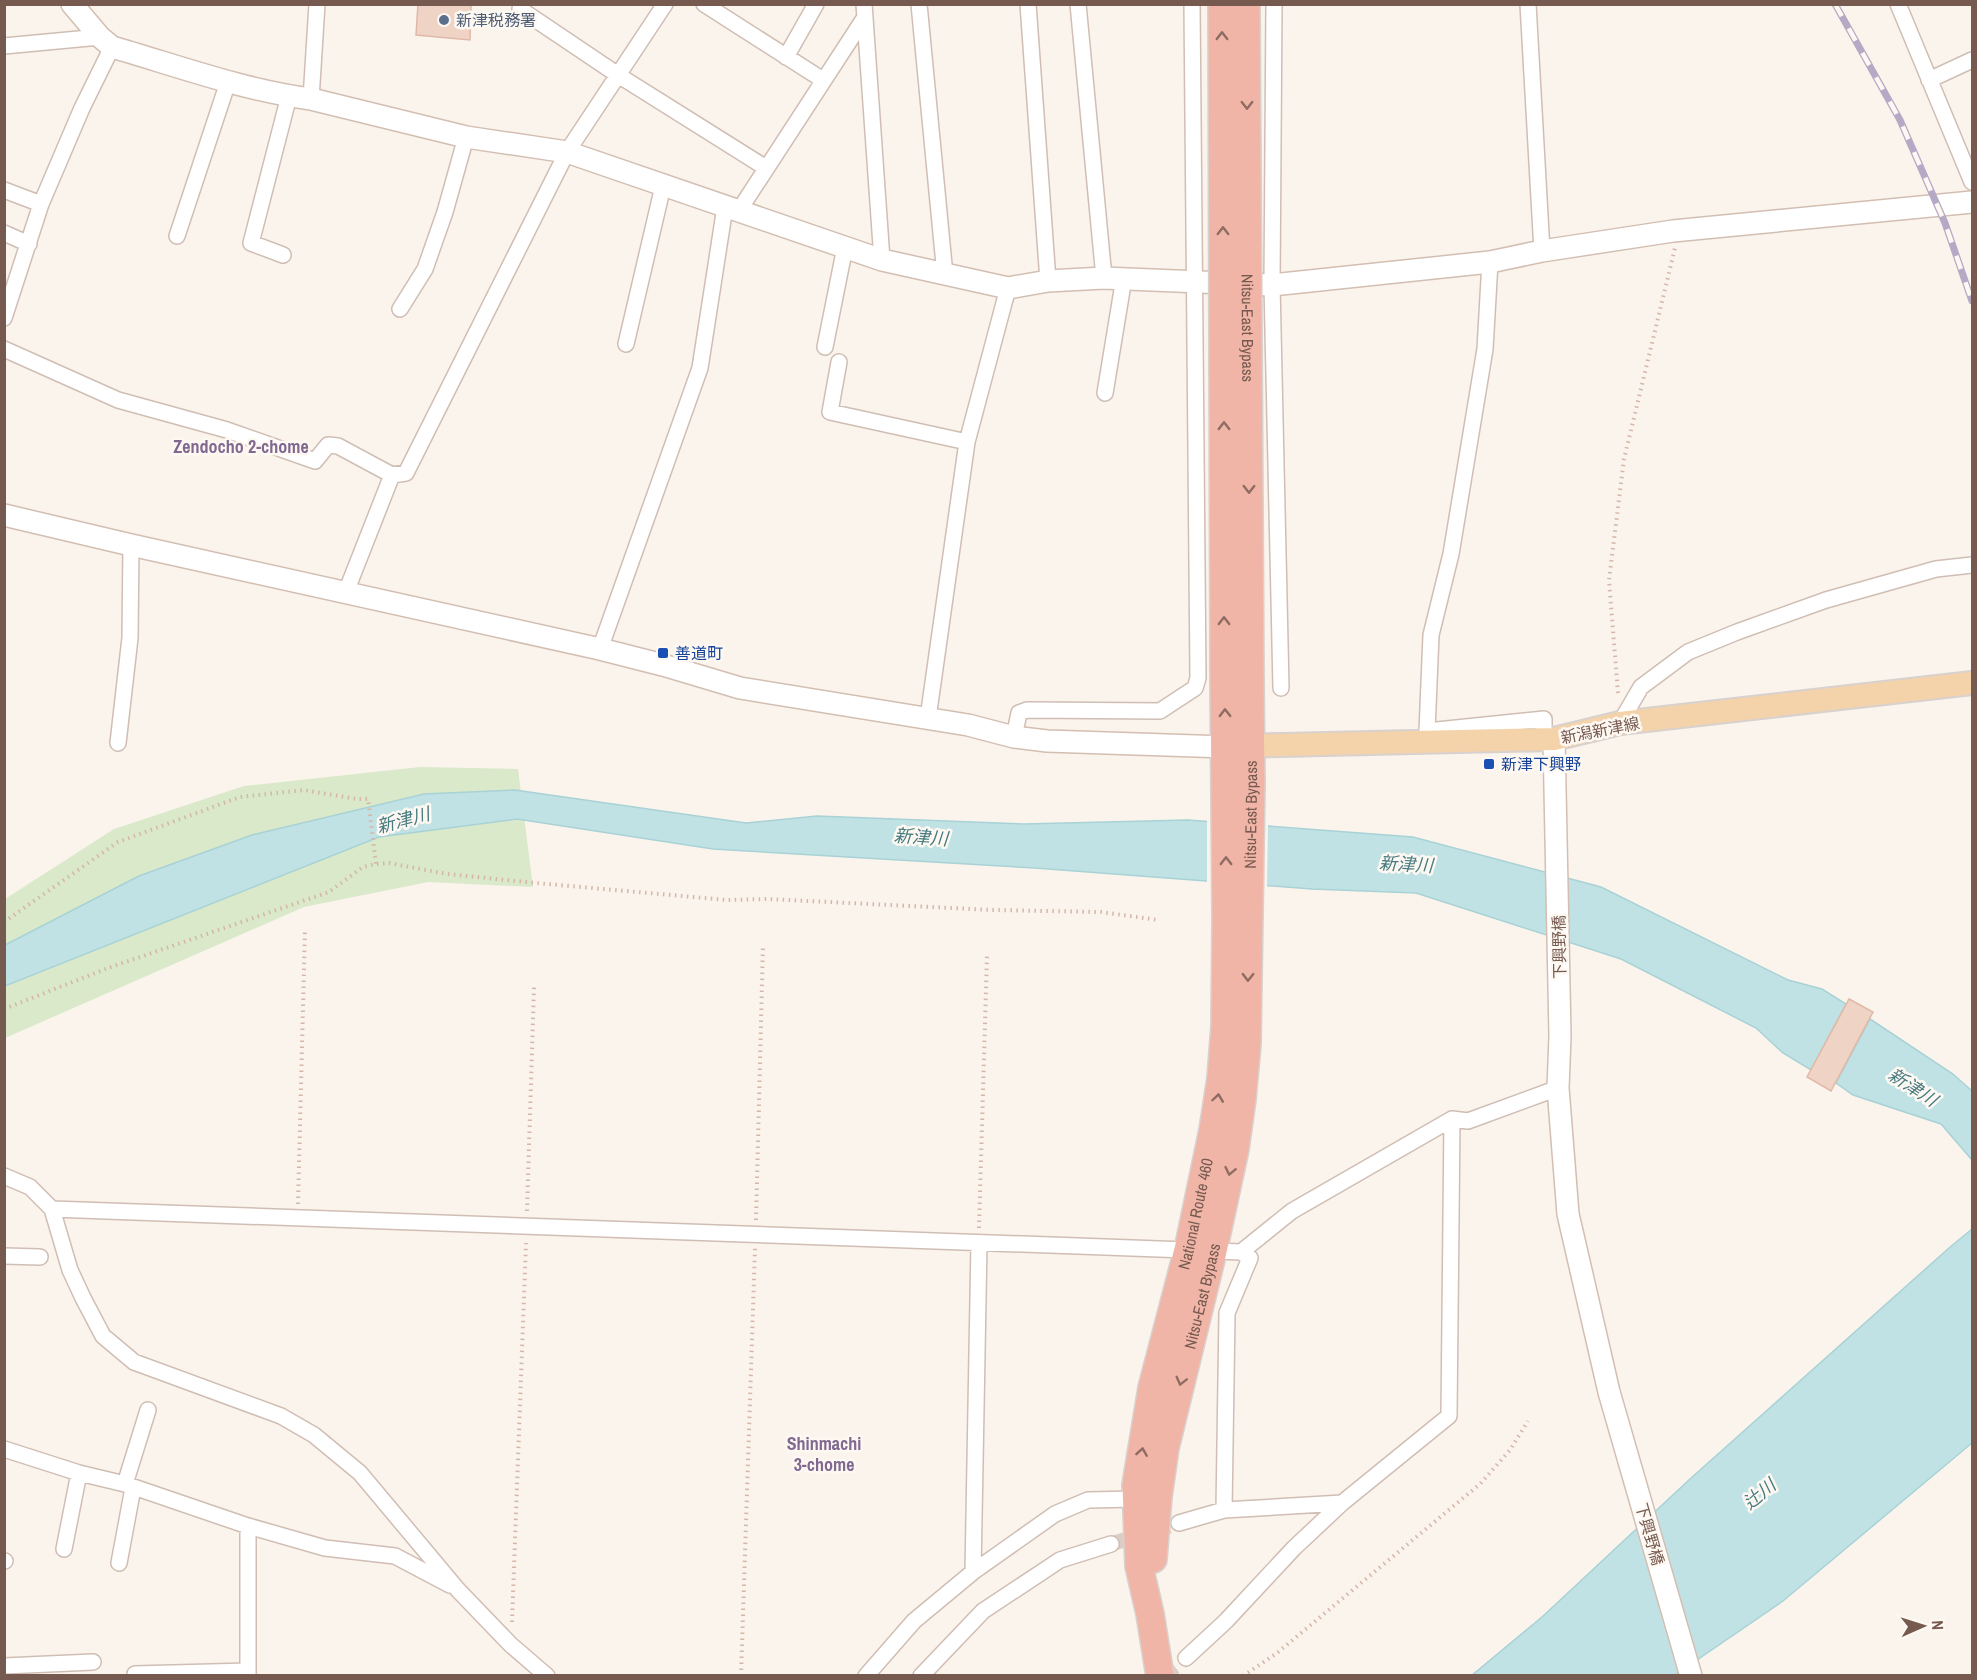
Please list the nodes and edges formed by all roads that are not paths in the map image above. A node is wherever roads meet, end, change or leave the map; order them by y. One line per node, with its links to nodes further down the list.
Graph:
1 (72, 4): 17 (street)
2 (317, 4): 26 (street)
3 (665, 4): 21 (street)
4 (704, 4): 19 (street)
5 (816, 4): 19 (street)
6 (919, 4): 44 (street)
7 (1078, 4): 45 (street)
8 (1192, 4): 47 (street)
9 (1222, 4): 64 (highway, Nitsu-East Bypass, one-way to 9, bridge)
10 (1246, 4): 64 (highway, Nitsu-East Bypass, one-way to 64, bridge)
11 (1274, 4): 48 (street)
12 (1528, 4): 40 (street)
13 (1898, 4): 23 (street)
14 (1033, 5): 46 (street)
15 (520, 9): 21 (street)
16 (865, 11): 22 (street); 42 (street)
17 (106, 42): 18 (street); 24 (street); 34 (street)
18 (4, 46)
19 (786, 57): 22 (street)
20 (1972, 60): 23 (street)
21 (618, 75): 28 (street); 29 (street)
22 (823, 80): 29 (street)
23 (1929, 80): 30 (street)
24 (228, 82): 25 (street); 37 (street)
25 (289, 96): 26 (street); 41 (street)
26 (311, 99): 27 (street)
27 (466, 137): 28 (street); 50 (street)
28 (567, 152): 31 (street); 58 (street)
29 (766, 168): 35 (street)
30 (1972, 182)
31 (663, 186): 35 (street); 52 (street)
32 (4, 190): 34 (street)
33 (1972, 202): 40 (street)
34 (41, 204): 38 (street)
35 (731, 209): 39 (street); 63 (street)
36 (4, 233): 38 (street)
37 (177, 236)
38 (29, 244): 51 (street)
39 (845, 247): 42 (street); 53 (street)
40 (1542, 251): 43 (street)
41 (283, 255)
42 (882, 260): 44 (street)
43 (1490, 262): 48 (street); 70 (street)
44 (945, 275): 49 (street)
45 (1114, 278): 46 (street); 47 (street); 56 (street)
46 (1048, 281): 49 (street)
47 (1195, 283): 48 (street); 69 (street)
48 (1272, 285): 66 (street)
49 (1008, 288): 57 (street)
50 (400, 309)
51 (4, 318)
52 (626, 344)
53 (825, 347)
54 (4, 349): 58 (street)
55 (839, 362): 57 (street)
56 (1105, 393)
57 (967, 442): 67 (street)
58 (393, 475): 62 (street)
59 (4, 515): 60 (street)
60 (131, 545): 62 (street); 71 (street)
61 (1972, 565): 68 (street)
62 (346, 592): 63 (street)
63 (600, 649): 67 (street)
64 (1237, 680): 72 (highway, Nitsu-East Bypass)
65 (1972, 683): 68 (main road, 新潟新津線)
66 (1281, 688)
67 (928, 718): 69 (street)
68 (1620, 723): 70 (main road, 新潟新津線)
69 (1014, 737): 72 (street)
70 (1549, 739): 72 (main road, 新潟新津線); 73 (street, 下興野橋)
71 (118, 743)
72 (1238, 746): 78 (highway, National Route 460)
73 (1558, 1088): 74 (street); 107 (street, 下興野橋)
74 (1452, 1119): 79 (street); 87 (street)
75 (4, 1176): 76 (street)
76 (52, 1209): 77 (street); 95 (street)
77 (979, 1243): 78 (street); 94 (street)
78 (1201, 1251): 79 (street); 86 (highway, National Route 460, one-way to 78); 96 (highway, Nitsu-East Bypass, one-way to 96)
79 (1241, 1252): 88 (street)
80 (4, 1256): 81 (street)
81 (40, 1257)
82 (148, 1410): 85 (street)
83 (4, 1449): 84 (street)
84 (79, 1473): 85 (street); 92 (street)
85 (129, 1486): 90 (street); 93 (street)
86 (1136, 1498): 94 (street); 96 (highway, National Route 460)
87 (1342, 1503): 88 (street); 97 (street)
88 (1224, 1510): 89 (street)
89 (1179, 1523)
90 (248, 1526): 95 (street); 100 (street)
91 (1111, 1544): 105 (street)
92 (64, 1549)
93 (119, 1563)
94 (973, 1572): 104 (street)
95 (458, 1590): 103 (street)
96 (1150, 1614): 106 (highway, National Route 460)
97 (1186, 1658)
98 (93, 1662): 99 (street)
99 (4, 1665)
100 (248, 1673): 102 (street)
101 (135, 1674): 102 (street)
102 (179, 1674)
103 (547, 1676)
104 (866, 1676)
105 (921, 1676)
106 (1160, 1676)
107 (1691, 1676)

